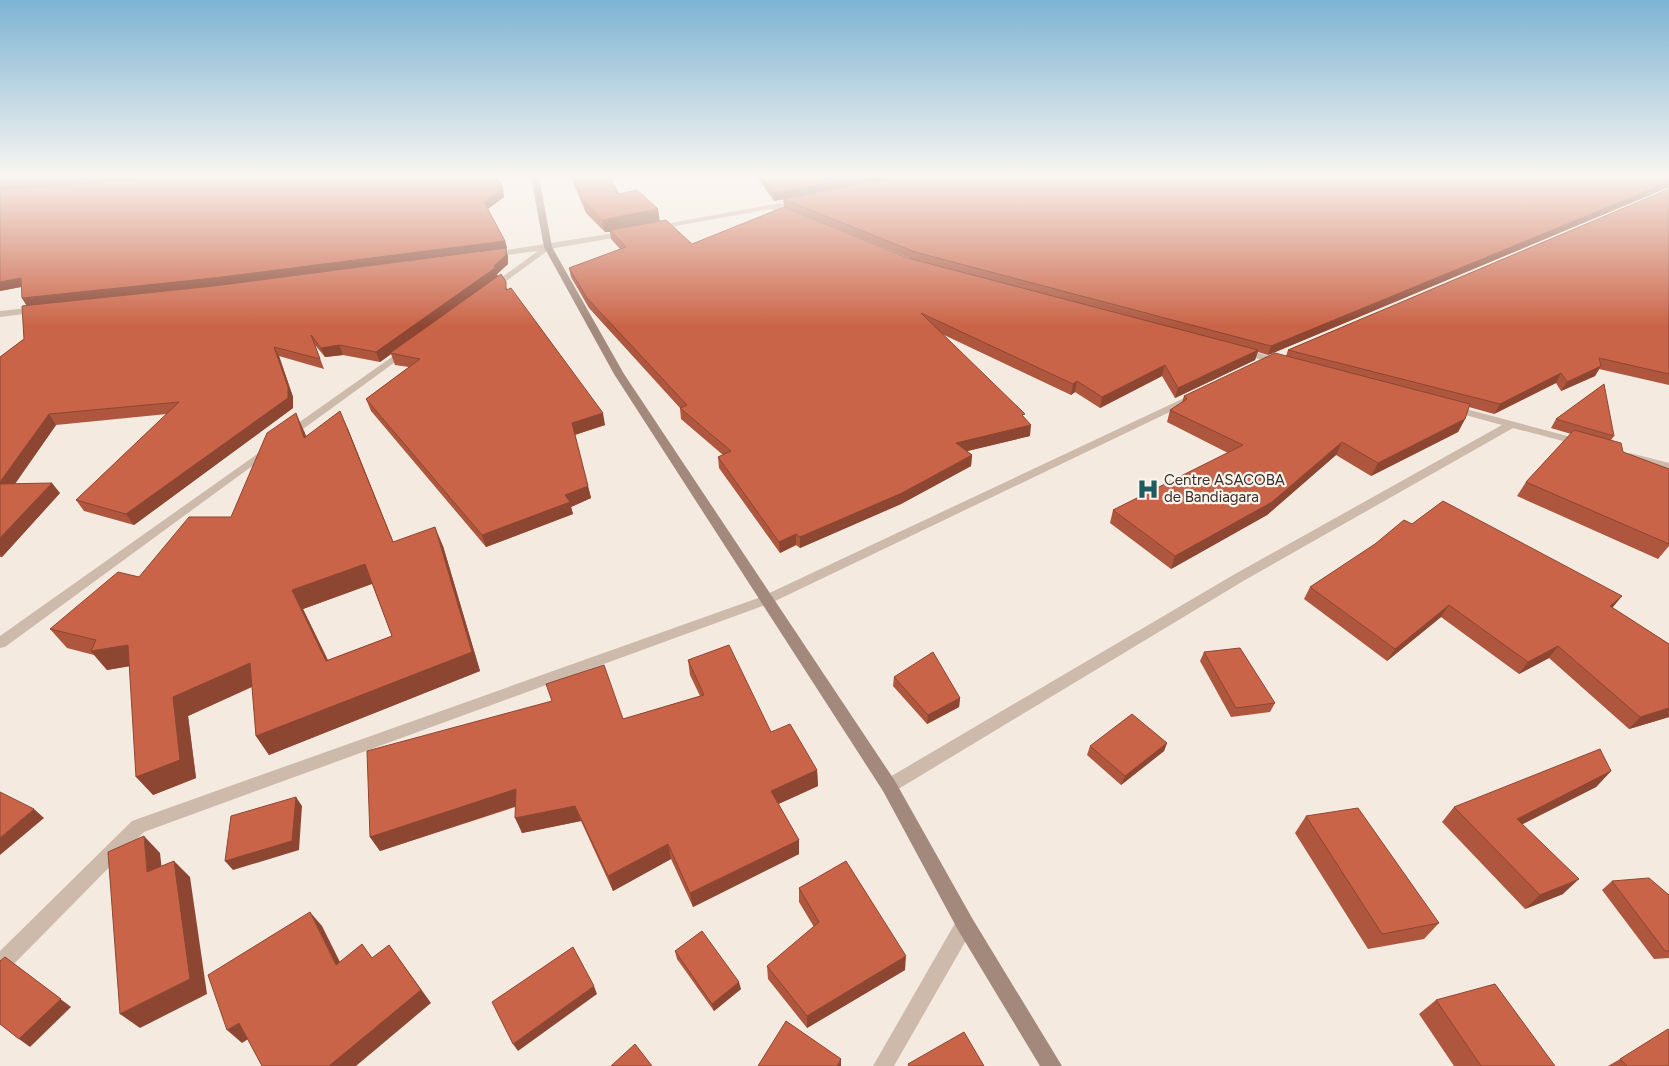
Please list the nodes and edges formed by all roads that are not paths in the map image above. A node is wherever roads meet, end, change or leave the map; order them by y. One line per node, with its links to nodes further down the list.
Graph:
1 (544, 227): 5 (main road)
2 (662, 227): 3 (street)
3 (645, 230)
4 (635, 231): 5 (street)
5 (548, 247): 6 (street); 7 (street); 21 (main road)
6 (480, 256)
7 (483, 294)
8 (48, 309): 9 (street)
9 (0, 314)
10 (419, 340): 22 (street)
11 (1234, 349): 13 (street)
12 (1290, 358): 13 (street)
13 (1271, 359): 14 (street)
14 (1253, 368)
15 (1208, 389): 21 (street)
16 (1445, 406): 17 (street)
17 (1512, 424): 18 (street); 23 (street)
18 (1595, 447)
19 (1623, 454): 20 (street)
20 (1669, 467)
21 (766, 600): 23 (main road); 25 (street)
22 (0, 643)
23 (889, 786): 24 (main road)
24 (965, 924): 26 (street); 27 (main road)
25 (0, 964)
26 (883, 1066)
27 (1052, 1066)

